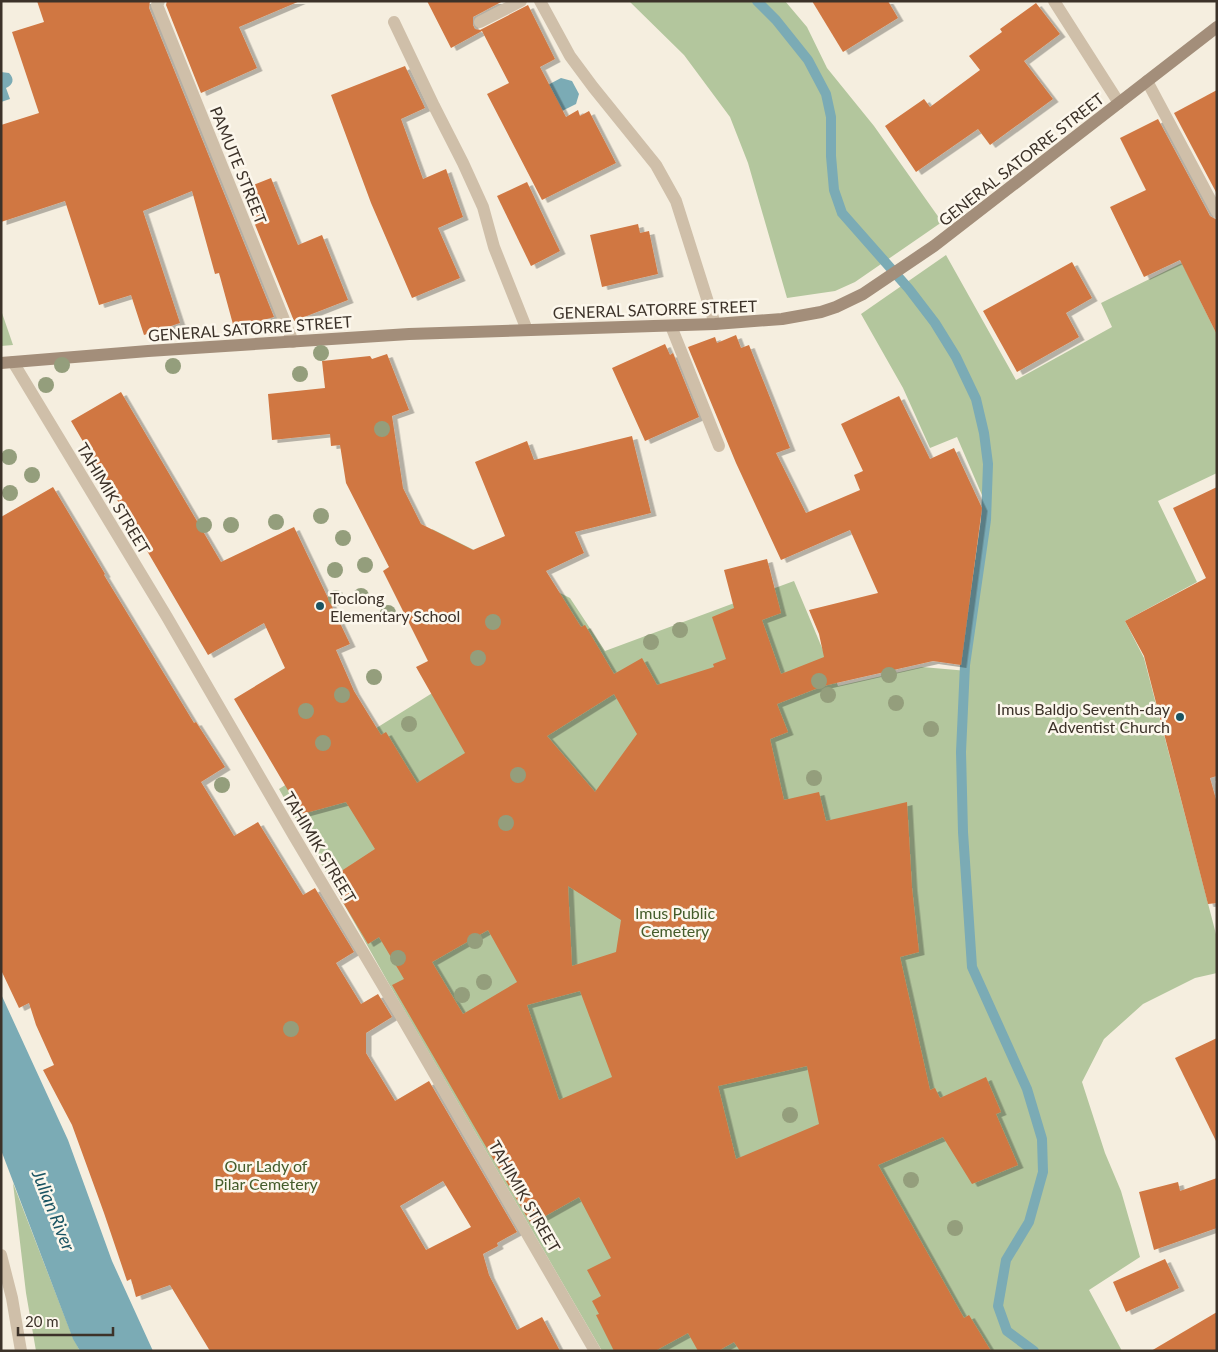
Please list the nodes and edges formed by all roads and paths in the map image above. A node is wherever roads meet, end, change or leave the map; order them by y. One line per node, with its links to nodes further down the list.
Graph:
1 (159, 1): 14 (street, PAMUTE STREET)
2 (521, 1): 6 (street)
3 (540, 1): 11 (street)
4 (1054, 1): 9 (street)
5 (394, 22): 13 (street)
6 (480, 22)
7 (1217, 27): 8 (street, GENERAL SATORRE STREET)
8 (1147, 81): 9 (street, GENERAL SATORRE STREET); 10 (street)
9 (1119, 103): 11 (street, GENERAL SATORRE STREET)
10 (1217, 212)
11 (715, 324): 12 (street, GENERAL SATORRE STREET)
12 (671, 326): 13 (street, GENERAL SATORRE STREET); 16 (street)
13 (527, 330): 14 (street, GENERAL SATORRE STREET)
14 (293, 342): 15 (street, GENERAL SATORRE STREET)
15 (7, 362): 19 (street, TAHIMIK STREET)
16 (719, 446)
17 (1, 1255): 18 (street)
18 (21, 1351)
19 (595, 1351)

